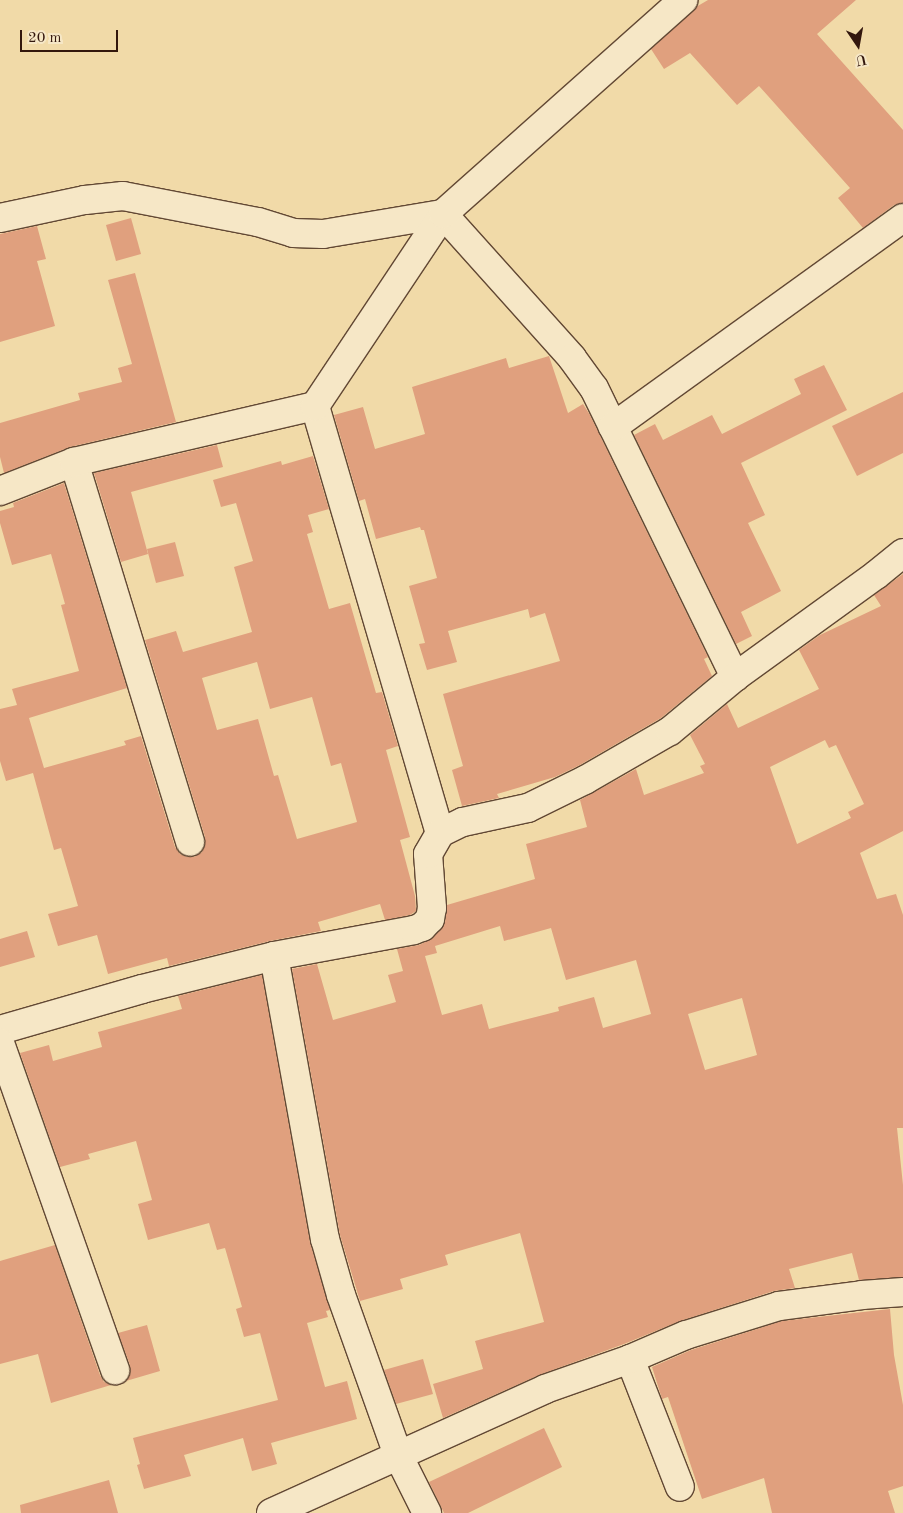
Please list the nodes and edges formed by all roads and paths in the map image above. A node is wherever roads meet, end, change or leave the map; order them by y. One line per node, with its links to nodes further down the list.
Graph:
1 (683, 0): 2 (street)
2 (443, 214): 3 (street); 5 (street); 6 (street)
3 (0, 218)
4 (903, 218): 6 (street)
5 (315, 406): 7 (street); 11 (street)
6 (613, 427): 10 (street)
7 (74, 462): 8 (street); 12 (street)
8 (0, 491)
9 (903, 553): 10 (street)
10 (735, 678): 11 (street)
11 (440, 833): 13 (street)
12 (190, 842)
13 (274, 956): 14 (street); 19 (street)
14 (0, 1030)
15 (0, 1043): 18 (street)
16 (903, 1292): 17 (street)
17 (630, 1359): 19 (street); 20 (street)
18 (115, 1370)
19 (398, 1455): 21 (street); 22 (street)
20 (680, 1488)
21 (271, 1513)
22 (427, 1513)

